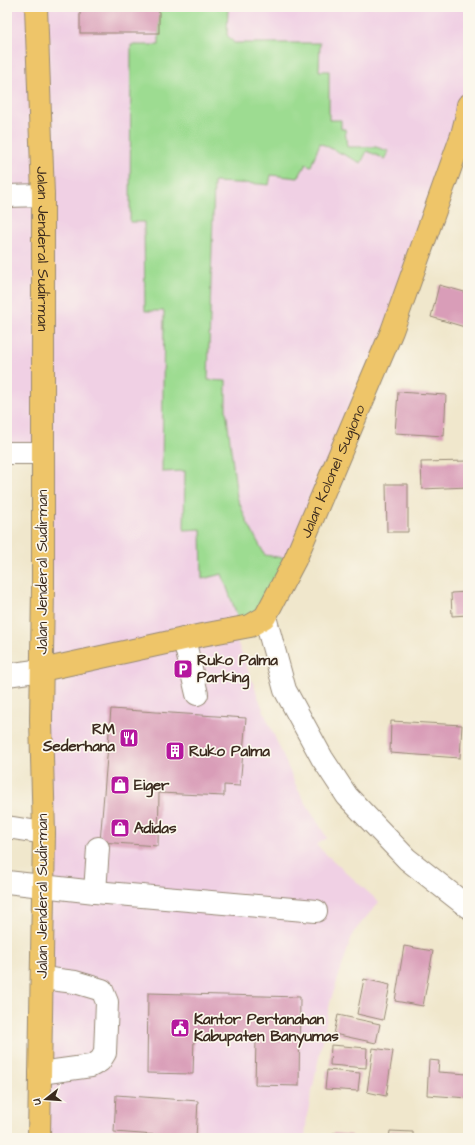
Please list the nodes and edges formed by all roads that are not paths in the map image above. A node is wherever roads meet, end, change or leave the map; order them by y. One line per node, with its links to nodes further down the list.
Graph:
1 (36, 7): 4 (main road, Jalan Jenderal Sudirman)
2 (468, 105): 3 (main road, Jalan Kolonel Sugiono)
3 (465, 142): 8 (main road, Jalan Kolonel Sugiono)
4 (43, 195): 5 (street); 7 (main road, Jalan Jenderal Sudirman)
5 (7, 196)
6 (7, 453): 7 (street)
7 (42, 453): 10 (main road, Jalan Jenderal Sudirman)
8 (265, 617): 9 (main road); 19 (street)
9 (184, 639): 10 (main road); 12 (street)
10 (42, 670): 11 (street); 14 (main road, Jalan Jenderal Sudirman)
11 (7, 675)
12 (197, 694)
13 (7, 827): 14 (street)
14 (44, 833): 17 (main road, Jalan Jenderal Sudirman)
15 (98, 848): 18 (street)
16 (7, 882): 17 (street)
17 (42, 885): 18 (street); 21 (main road, Jalan Jenderal Sudirman)
18 (95, 892): 20 (street)
19 (468, 908)
20 (316, 911)
21 (42, 978): 22 (main road, Jalan Jenderal Sudirman); 22 (street)
22 (40, 1073): 23 (main road, Jalan Jenderal Sudirman)
23 (39, 1138)

